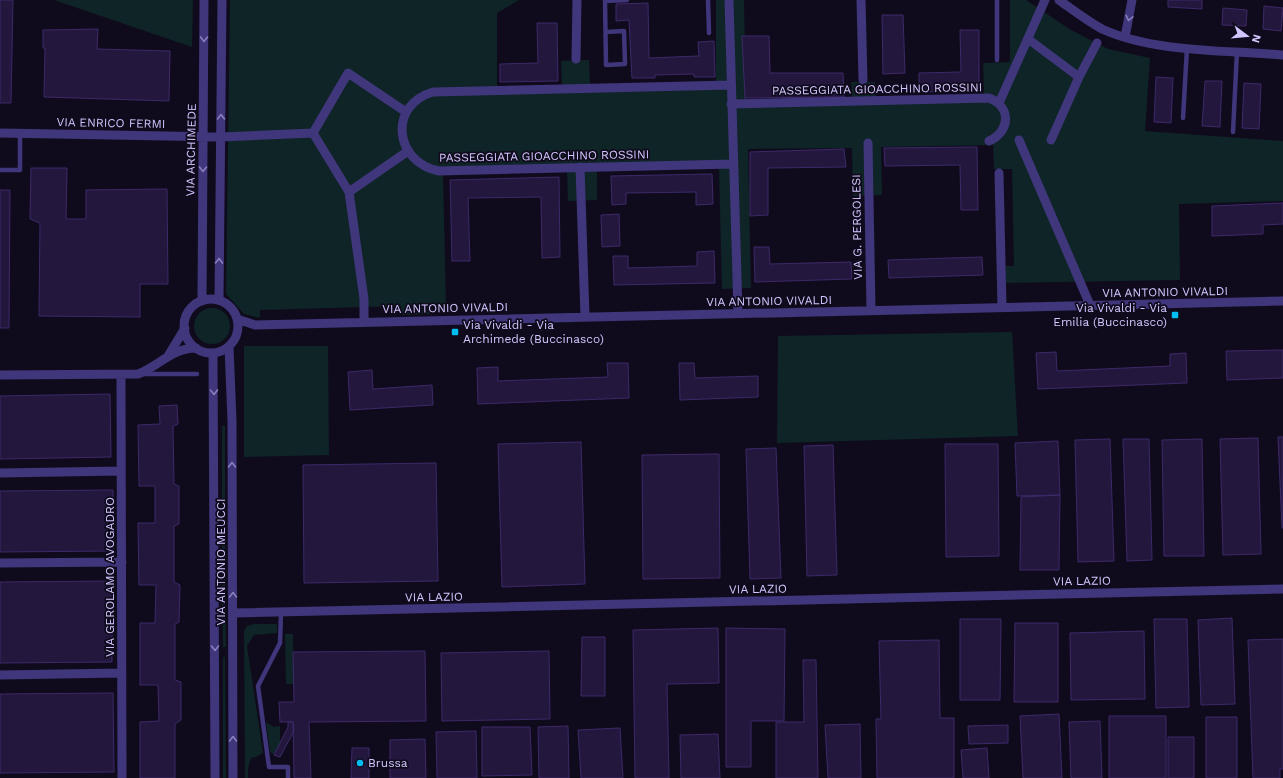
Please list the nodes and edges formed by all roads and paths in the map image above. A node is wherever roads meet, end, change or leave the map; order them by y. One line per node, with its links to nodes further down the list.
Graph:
1 (204, 0): 34 (street, VIA ARCHIMEDE, one-way to 34)
2 (222, 0): 35 (street, one-way to 2)
3 (577, 0): 21 (street)
4 (605, 0): 5 (lane); 13 (lane)
5 (627, 0)
6 (708, 0): 14 (lane)
7 (729, 0): 25 (street)
8 (861, 0): 24 (street)
9 (998, 0): 22 (lane)
10 (1045, 0): 16 (street)
11 (1059, 0): 15 (street)
12 (1132, 0): 15 (street, one-way to 15)
13 (606, 32): 13 (lane)
14 (709, 32)
15 (1125, 36): 18 (street)
16 (1028, 39): 23 (street); 27 (street)
17 (1097, 43): 23 (street)
18 (1187, 48): 19 (street); 29 (lane)
19 (1237, 51): 20 (street); 30 (lane)
20 (1283, 56)
21 (576, 59)
22 (997, 60)
23 (1079, 77): 37 (street)
24 (863, 80)
25 (731, 85): 26 (street); 28 (street)
26 (731, 104): 27 (street, PASSEGGIATA GIOACCHINO ROSSINI); 41 (street)
27 (999, 104): 38 (street)
28 (406, 112): 33 (street); 40 (street, PASSEGGIATA GIOACCHINO ROSSINI)
29 (1182, 118)
30 (1233, 132)
31 (0, 133): 32 (street, VIA ENRICO FERMI)
32 (20, 133): 34 (street, VIA ENRICO FERMI); 43 (lane)
33 (312, 133): 35 (street, VIA ENRICO FERMI); 45 (street)
34 (203, 136): 35 (street, VIA ENRICO FERMI); 47 (street, VIA ARCHIMEDE, one-way to 47)
35 (221, 137): 46 (street, one-way to 35)
36 (1019, 140): 49 (street)
37 (1051, 140)
38 (989, 141)
39 (868, 143): 51 (street, VIA G. PERGOLESI)
40 (408, 151): 42 (street, PASSEGGIATA GIOACCHINO ROSSINI); 45 (street)
41 (733, 164): 42 (street, PASSEGGIATA GIOACCHINO ROSSINI); 52 (street)
42 (580, 167): 53 (street)
43 (0, 170)
44 (999, 173): 50 (street)
45 (349, 192): 55 (street)
46 (219, 300): 47 (street); 54 (street)
47 (202, 301): 57 (street)
48 (1283, 301): 49 (street, VIA ANTONIO VIVALDI)
49 (1090, 305): 50 (street, VIA ANTONIO VIVALDI)
50 (1002, 307): 51 (street, VIA ANTONIO VIVALDI)
51 (871, 310): 52 (street, VIA ANTONIO VIVALDI)
52 (738, 314): 53 (street, VIA ANTONIO VIVALDI)
53 (585, 316): 55 (street, VIA ANTONIO VIVALDI)
54 (237, 319): 56 (street, VIA ANTONIO VIVALDI); 58 (street)
55 (364, 322): 56 (street, VIA ANTONIO VIVALDI)
56 (255, 325): 58 (street, VIA ANTONIO VIVALDI)
57 (185, 328): 60 (street); 62 (street)
58 (238, 330): 59 (street)
59 (229, 347): 61 (street); 73 (street, VIA ANTONIO MEUCCI, one-way to 59)
60 (196, 348): 61 (street); 62 (street)
61 (213, 353): 77 (street, VIA ANTONIO MEUCCI, one-way to 77)
62 (168, 356): 63 (street)
63 (138, 374): 64 (lane); 66 (street)
64 (197, 374)
65 (0, 375): 66 (street)
66 (121, 375): 67 (street, VIA GEROLAMO AVOGADRO)
67 (121, 471): 68 (street); 69 (street, VIA GEROLAMO AVOGADRO)
68 (0, 473)
69 (122, 562): 70 (street); 74 (street, VIA GEROLAMO AVOGADRO)
70 (0, 563)
71 (1283, 589): 72 (street, VIA LAZIO)
72 (281, 612): 73 (street, VIA LAZIO); 79 (lane)
73 (233, 613): 78 (street, VIA ANTONIO MEUCCI, one-way to 73)
74 (122, 673): 75 (street); 76 (street, VIA GEROLAMO AVOGADRO)
75 (0, 674)
76 (122, 778)
77 (216, 778)
78 (233, 778)
79 (288, 778)

